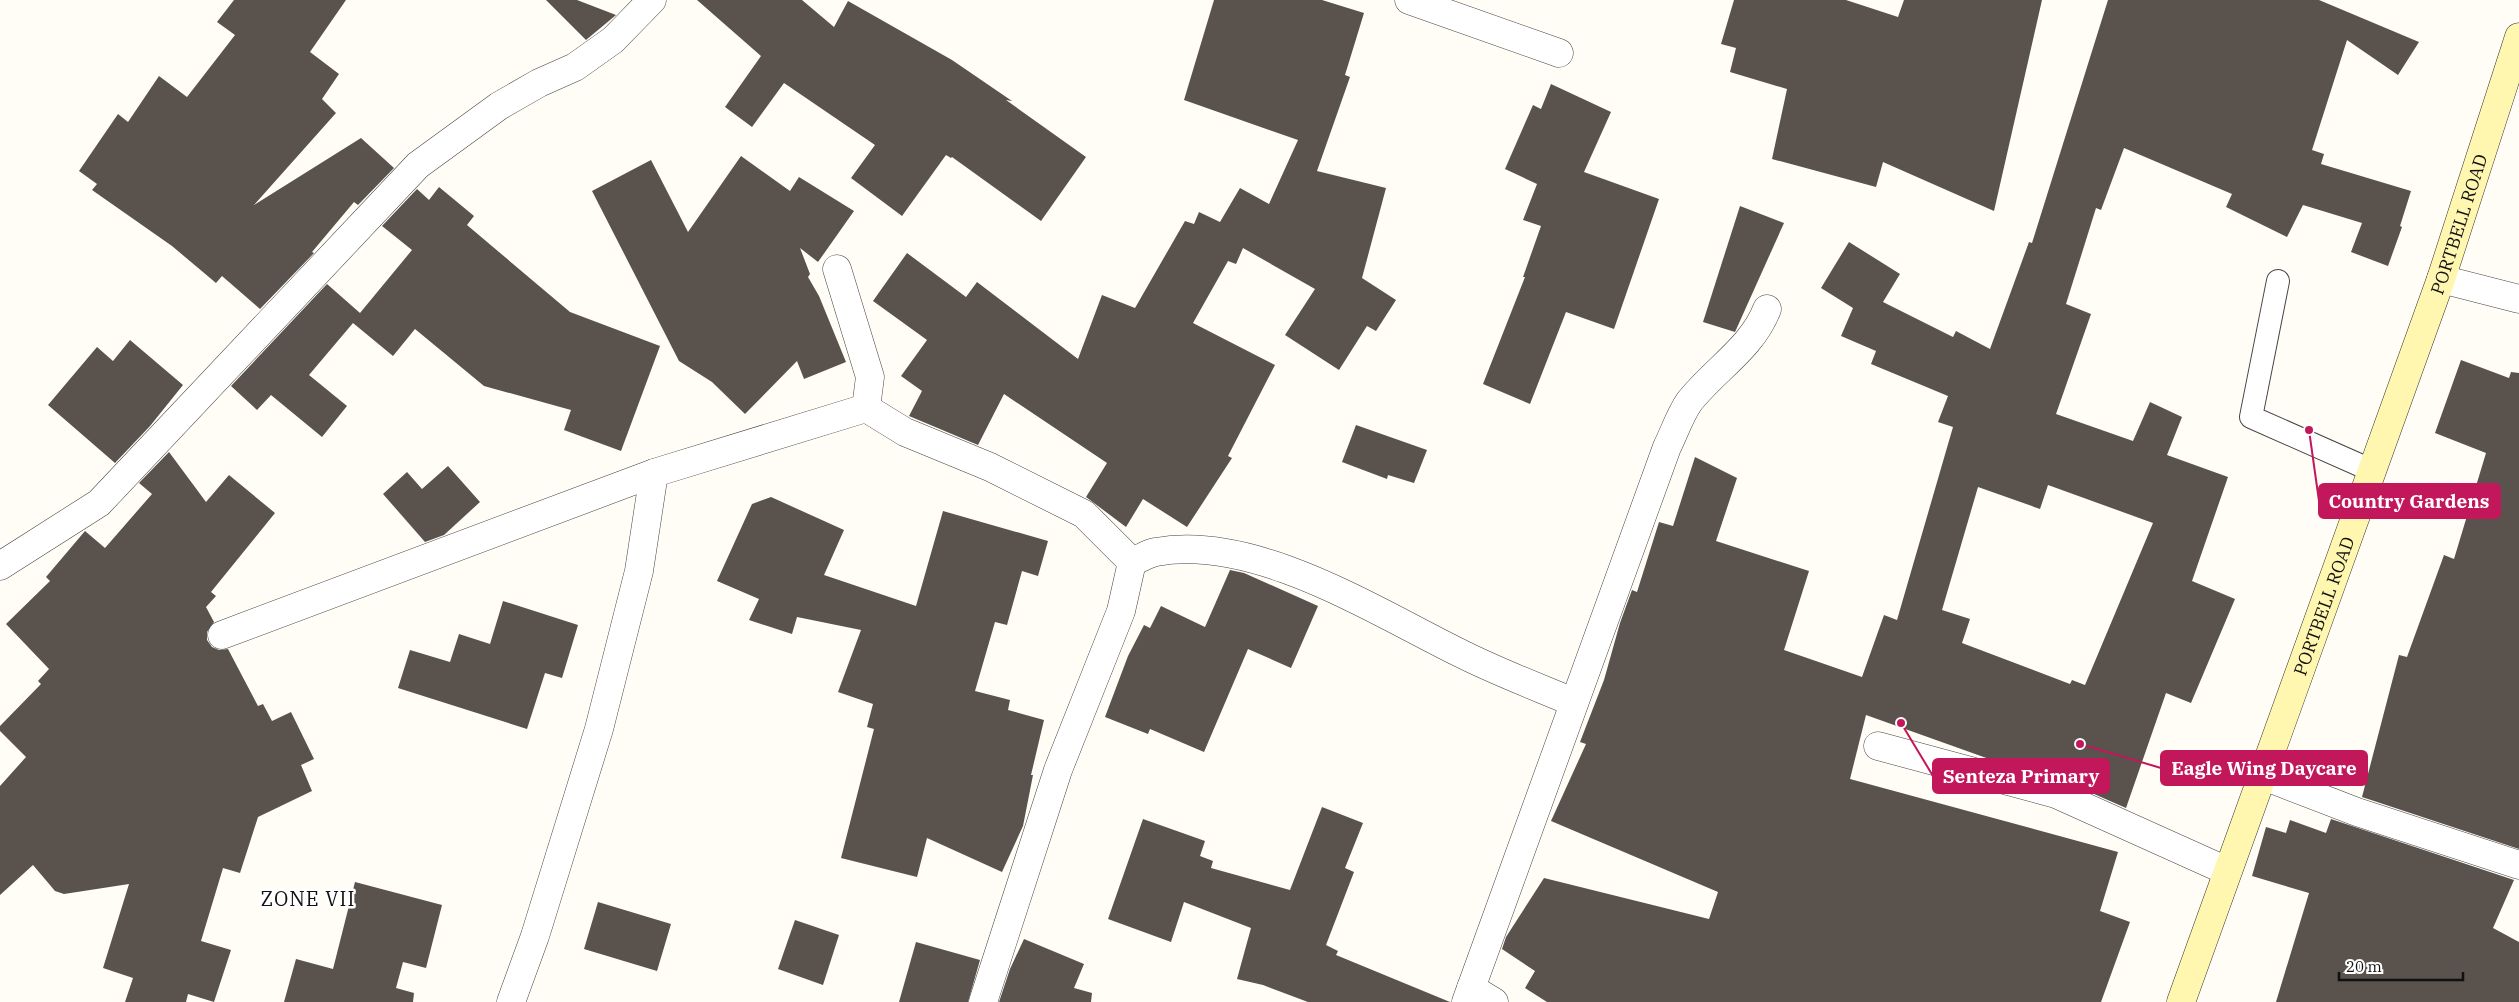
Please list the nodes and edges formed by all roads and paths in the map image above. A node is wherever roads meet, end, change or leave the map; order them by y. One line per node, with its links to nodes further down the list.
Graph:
1 (652, 0): 14 (street)
2 (1409, 0): 4 (street)
3 (2519, 37): 6 (main road, PORTBELL ROAD)
4 (1559, 53)
5 (837, 269): 10 (street)
6 (2441, 279): 8 (street); 11 (main road, PORTBELL ROAD)
7 (2278, 281): 11 (lane)
8 (2519, 299)
9 (1767, 309): 16 (street)
10 (866, 408): 12 (street); 13 (street)
11 (2373, 471): 18 (main road, PORTBELL ROAD)
12 (654, 473): 15 (street); 22 (street)
13 (1132, 562): 16 (street); 23 (street)
14 (0, 566)
15 (222, 635)
16 (1573, 702): 21 (street)
17 (1878, 746): 20 (street)
18 (2261, 775): 19 (street); 20 (main road, PORTBELL ROAD)
19 (2519, 865)
20 (2227, 871): 25 (main road, PORTBELL ROAD)
21 (1468, 995): 24 (street)
22 (511, 1002)
23 (983, 1002)
24 (1494, 1002)
25 (2181, 1002)

